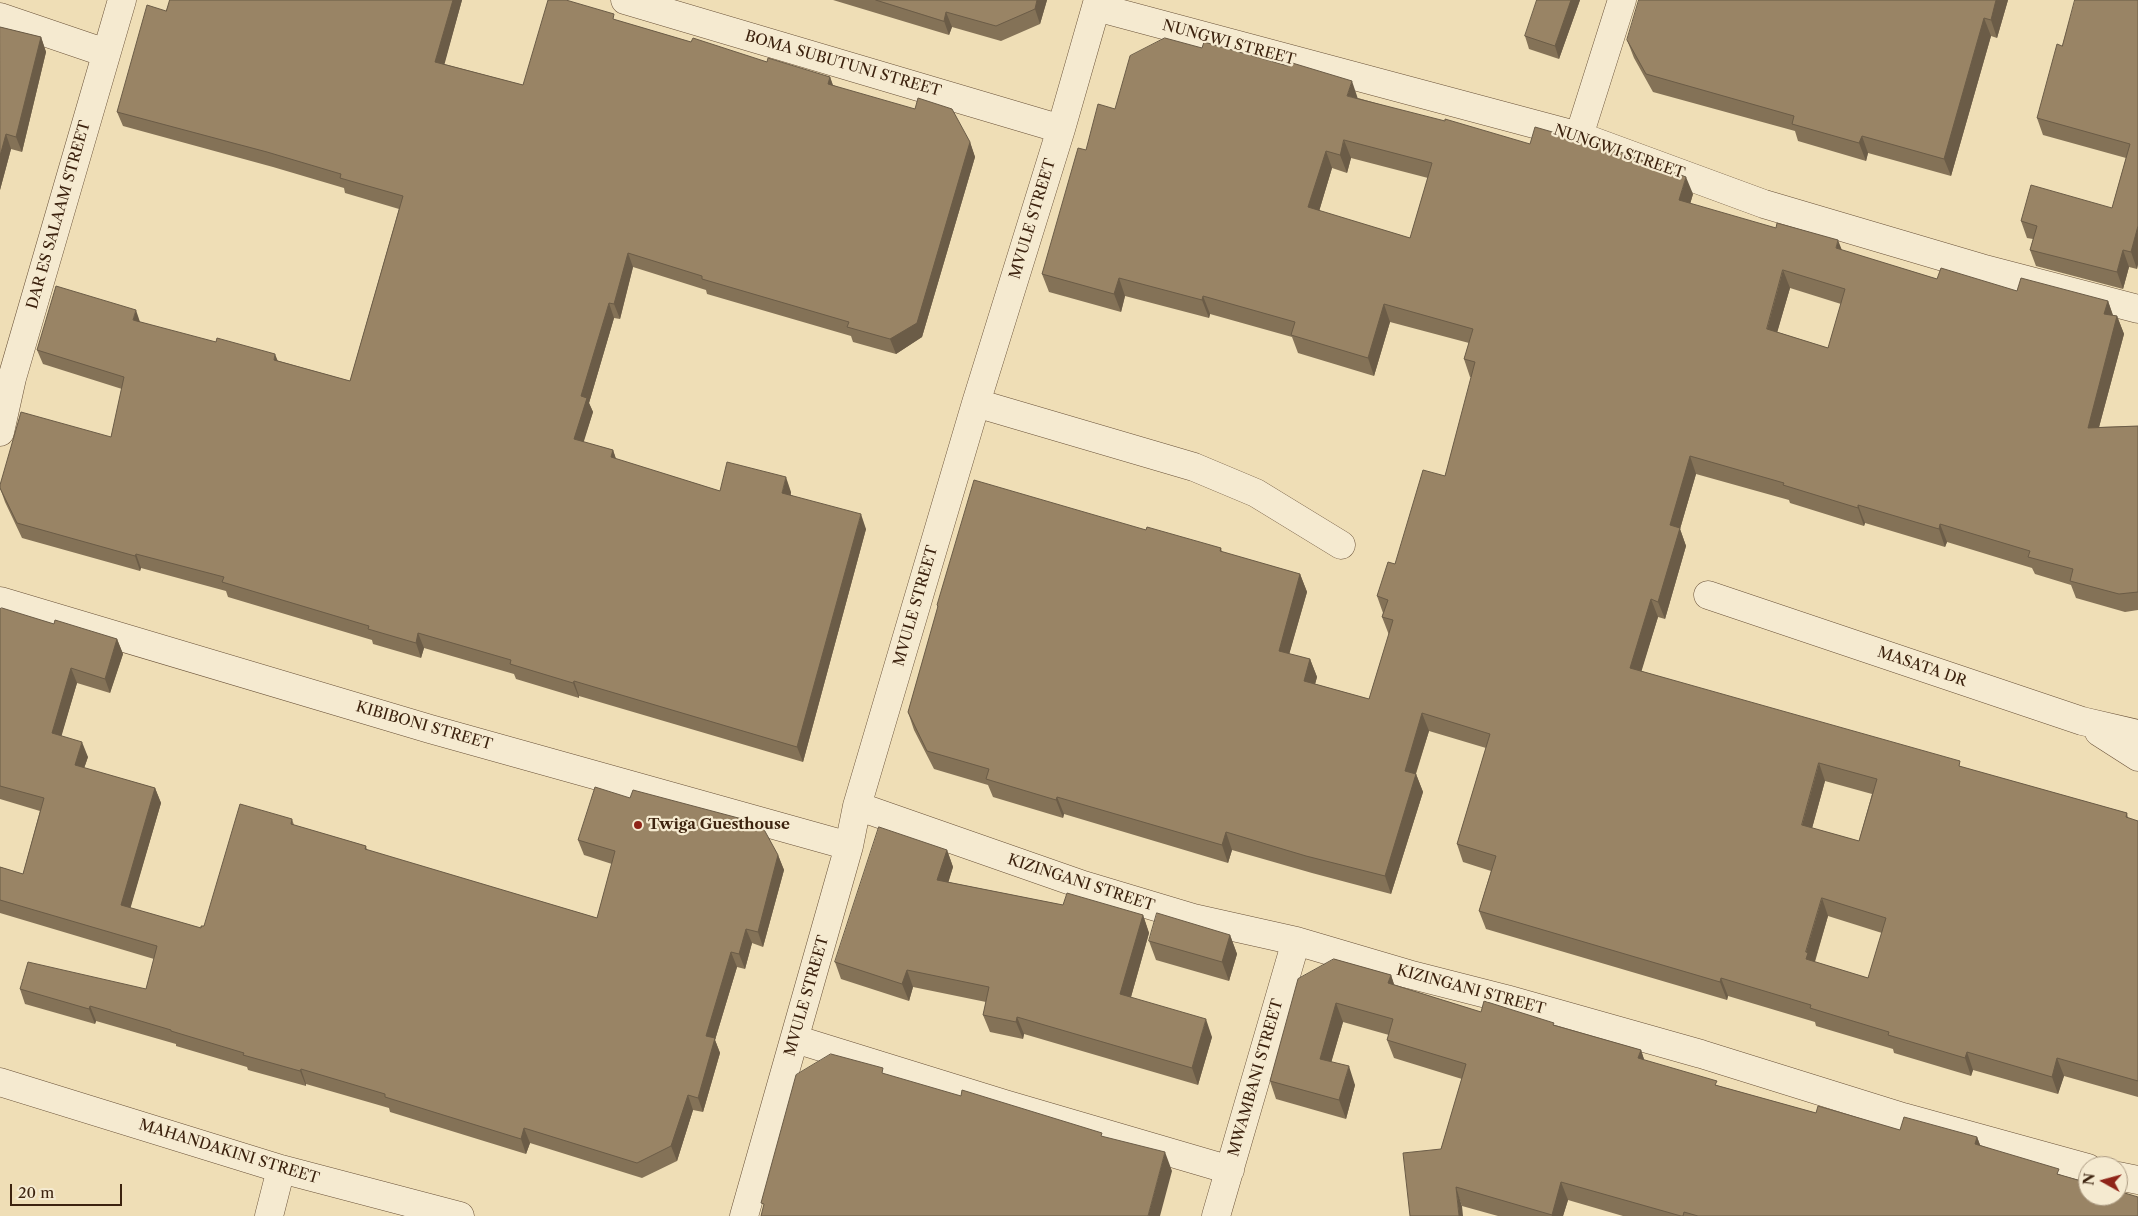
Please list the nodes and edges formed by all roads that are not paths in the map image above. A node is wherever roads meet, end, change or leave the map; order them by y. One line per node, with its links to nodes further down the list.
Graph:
1 (122, 0): 6 (street, DAR ES SALAAM STREET)
2 (625, 0): 7 (street, BOMA SUBUTUNI STREET)
3 (1622, 0): 8 (street)
4 (1097, 4): 7 (street, MVULE STREET); 8 (street, NUNGWI STREET)
5 (0, 17): 6 (street)
6 (106, 53): 10 (street, DAR ES SALAAM STREET)
7 (1061, 129): 11 (street, MVULE STREET)
8 (1579, 136): 9 (street, NUNGWI STREET)
9 (2138, 309)
10 (6, 375): 12 (street, DAR ES SALAAM STREET)
11 (976, 403): 13 (street); 19 (street, MVULE STREET)
12 (0, 432)
13 (1341, 545)
14 (1708, 594): 16 (street, MASATA DR)
15 (0, 601): 20 (street, KIBIBONI STREET)
16 (2082, 721): 17 (street, MASATA DR); 18 (street)
17 (2138, 734)
18 (2138, 757)
19 (857, 806): 20 (street, MVULE STREET); 21 (street, KIZINGANI STREET)
20 (849, 846): 22 (street, MVULE STREET)
21 (1296, 941): 24 (street, KIZINGANI STREET); 26 (street, MWAMBANI STREET)
22 (795, 1039): 26 (street); 29 (street, MVULE STREET)
23 (0, 1082): 25 (street, MAHANDAKINI STREET)
24 (2078, 1165)
25 (280, 1169): 27 (street); 28 (street, MAHANDAKINI STREET)
26 (1230, 1170): 30 (street, MWAMBANI STREET)
27 (269, 1216)
28 (460, 1216)
29 (744, 1216)
30 (1216, 1216)

